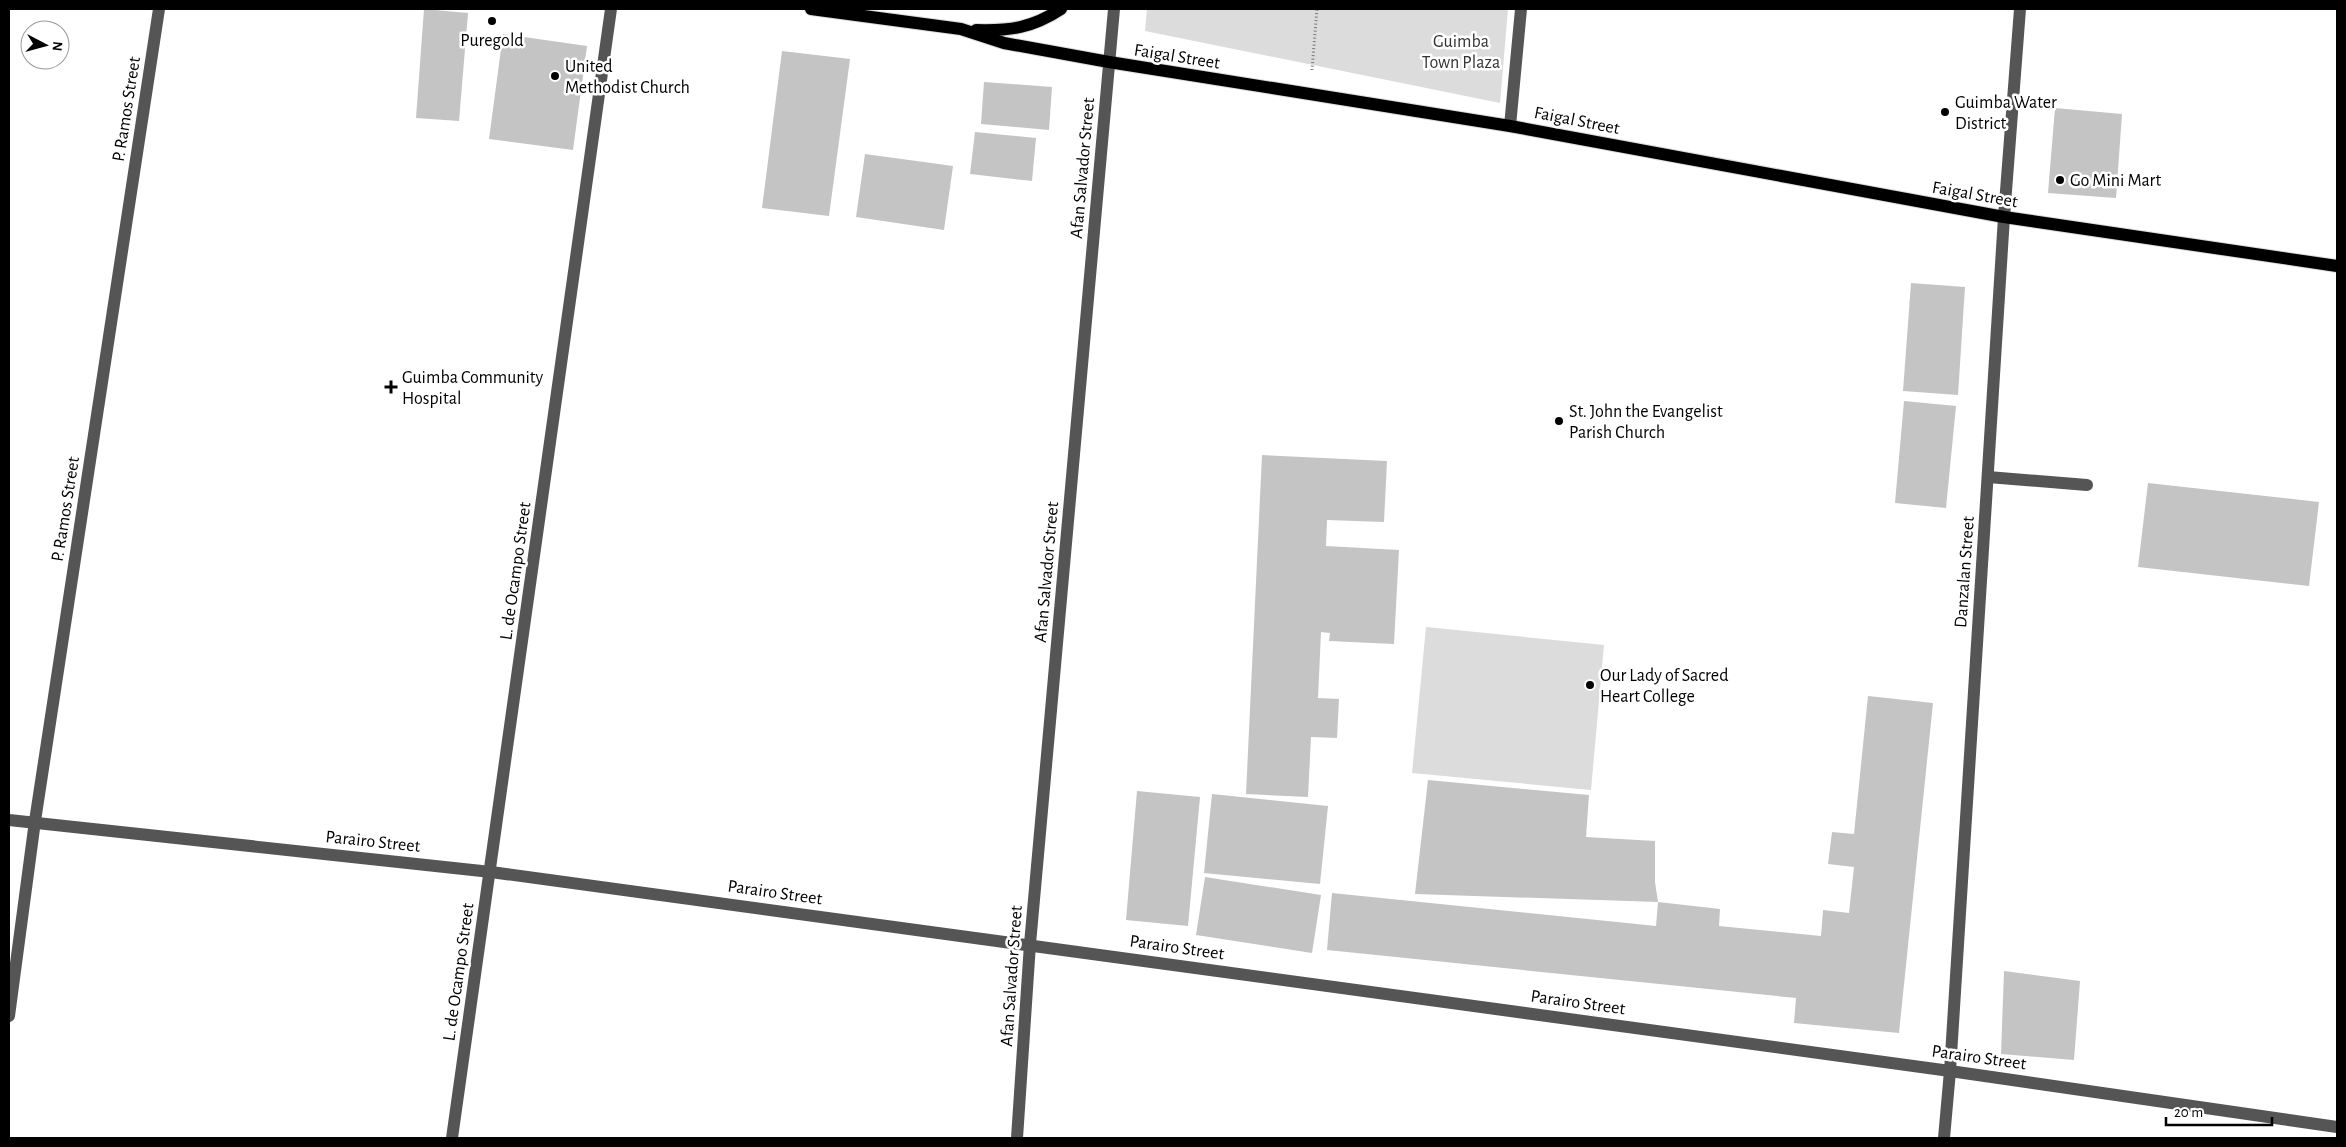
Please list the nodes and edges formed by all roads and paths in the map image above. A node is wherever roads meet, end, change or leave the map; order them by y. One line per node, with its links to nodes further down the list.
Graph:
1 (159, 9): 18 (street, P. Ramos Street)
2 (611, 9): 19 (street, L. de Ocampo Street)
3 (811, 9): 9 (main road, Faigal Street)
4 (1061, 9): 9 (main road)
5 (1114, 9): 10 (street, Afan Salvador Street)
6 (1317, 9): 11 (path)
7 (1521, 9): 12 (street)
8 (2020, 9): 13 (street, Danzalan Street)
9 (961, 29): 10 (main road, Faigal Street)
10 (1109, 62): 11 (main road, Faigal Street); 20 (street, Afan Salvador Street)
11 (1310, 94): 12 (main road, Faigal Street)
12 (1510, 126): 13 (main road, Faigal Street)
13 (2004, 218): 14 (main road, Faigal Street); 15 (street, Danzalan Street)
14 (2337, 266)
15 (1988, 477): 16 (street); 22 (street, Danzalan Street)
16 (2088, 485)
17 (9, 820): 18 (street, Parairo Street)
18 (35, 821): 19 (street, Parairo Street); 21 (street, P. Ramos Street)
19 (491, 872): 20 (street, Parairo Street); 24 (street, L. de Ocampo Street)
20 (1030, 944): 22 (street, Parairo Street); 25 (street, Afan Salvador Street)
21 (9, 1016)
22 (1950, 1071): 23 (street, Parairo Street); 26 (street, Danzalan Street)
23 (2337, 1127)
24 (452, 1138)
25 (1017, 1138)
26 (1944, 1138)

